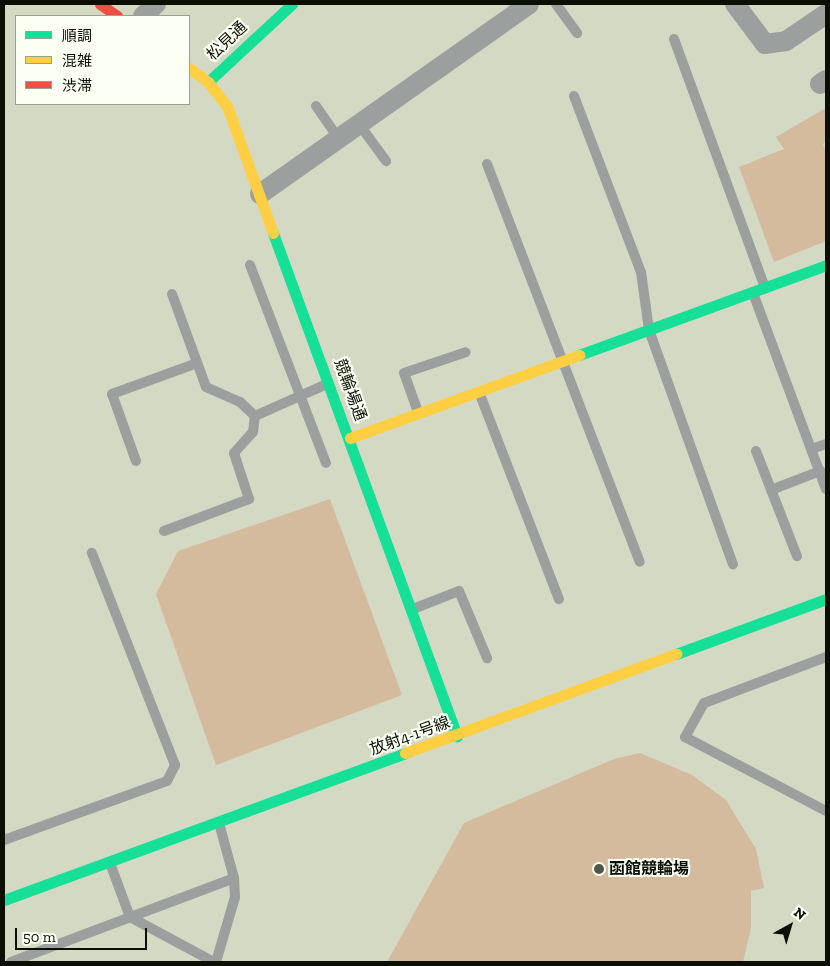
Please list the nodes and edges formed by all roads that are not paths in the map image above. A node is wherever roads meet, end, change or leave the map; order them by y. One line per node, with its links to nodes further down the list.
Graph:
1 (100, 4): 8 (street)
2 (156, 4): 9 (street)
3 (292, 4): 13 (street, 松見通)
4 (530, 4): 16 (street)
5 (556, 4): 10 (lane)
6 (734, 4): 7 (street)
7 (826, 14)
8 (116, 15)
9 (143, 15)
10 (577, 33)
11 (674, 39): 23 (lane)
12 (190, 69): 13 (street, 競輪場通)
13 (208, 82): 20 (street, 競輪場通)
14 (574, 96): 26 (lane)
15 (316, 106): 17 (lane)
16 (359, 124): 17 (street); 18 (lane)
17 (339, 139): 20 (street)
18 (386, 161)
19 (487, 164): 28 (lane)
20 (260, 194): 30 (street, 競輪場通)
21 (250, 265): 32 (lane)
22 (826, 265): 23 (street)
23 (765, 288): 24 (street)
24 (752, 292): 26 (street); 37 (lane)
25 (172, 294): 29 (lane)
26 (649, 330): 28 (street); 48 (lane)
27 (466, 352): 33 (lane)
28 (562, 361): 31 (street); 47 (lane)
29 (197, 363): 34 (lane); 39 (lane)
30 (330, 383): 32 (lane); 35 (street, 競輪場通)
31 (478, 391): 33 (street); 49 (lane)
32 (302, 395): 34 (lane); 40 (lane)
33 (419, 413): 35 (street)
34 (255, 416): 44 (lane)
35 (350, 438): 51 (street, 競輪場通)
36 (826, 444): 37 (lane)
37 (812, 450): 41 (lane)
38 (756, 451): 43 (lane)
39 (136, 461)
40 (326, 463)
41 (820, 471): 42 (lane); 43 (lane)
42 (826, 489)
43 (771, 490): 46 (lane)
44 (164, 531)
45 (92, 553): 57 (lane)
46 (797, 556)
47 (640, 562)
48 (734, 564)
49 (559, 599)
50 (826, 599): 54 (street, 放射4-1号線)
51 (412, 609): 53 (lane); 54 (street, 競輪場通)
52 (826, 657): 55 (lane)
53 (487, 658)
54 (457, 736): 56 (street, 放射4-1号線)
55 (826, 811)
56 (219, 822): 58 (street, 放射4-1号線); 59 (lane)
57 (4, 840)
58 (110, 862): 60 (street, 放射4-1号線); 61 (lane)
59 (234, 878): 61 (lane); 63 (lane)
60 (4, 900)
61 (130, 917): 62 (lane); 63 (lane)
62 (11, 962)
63 (215, 962)

